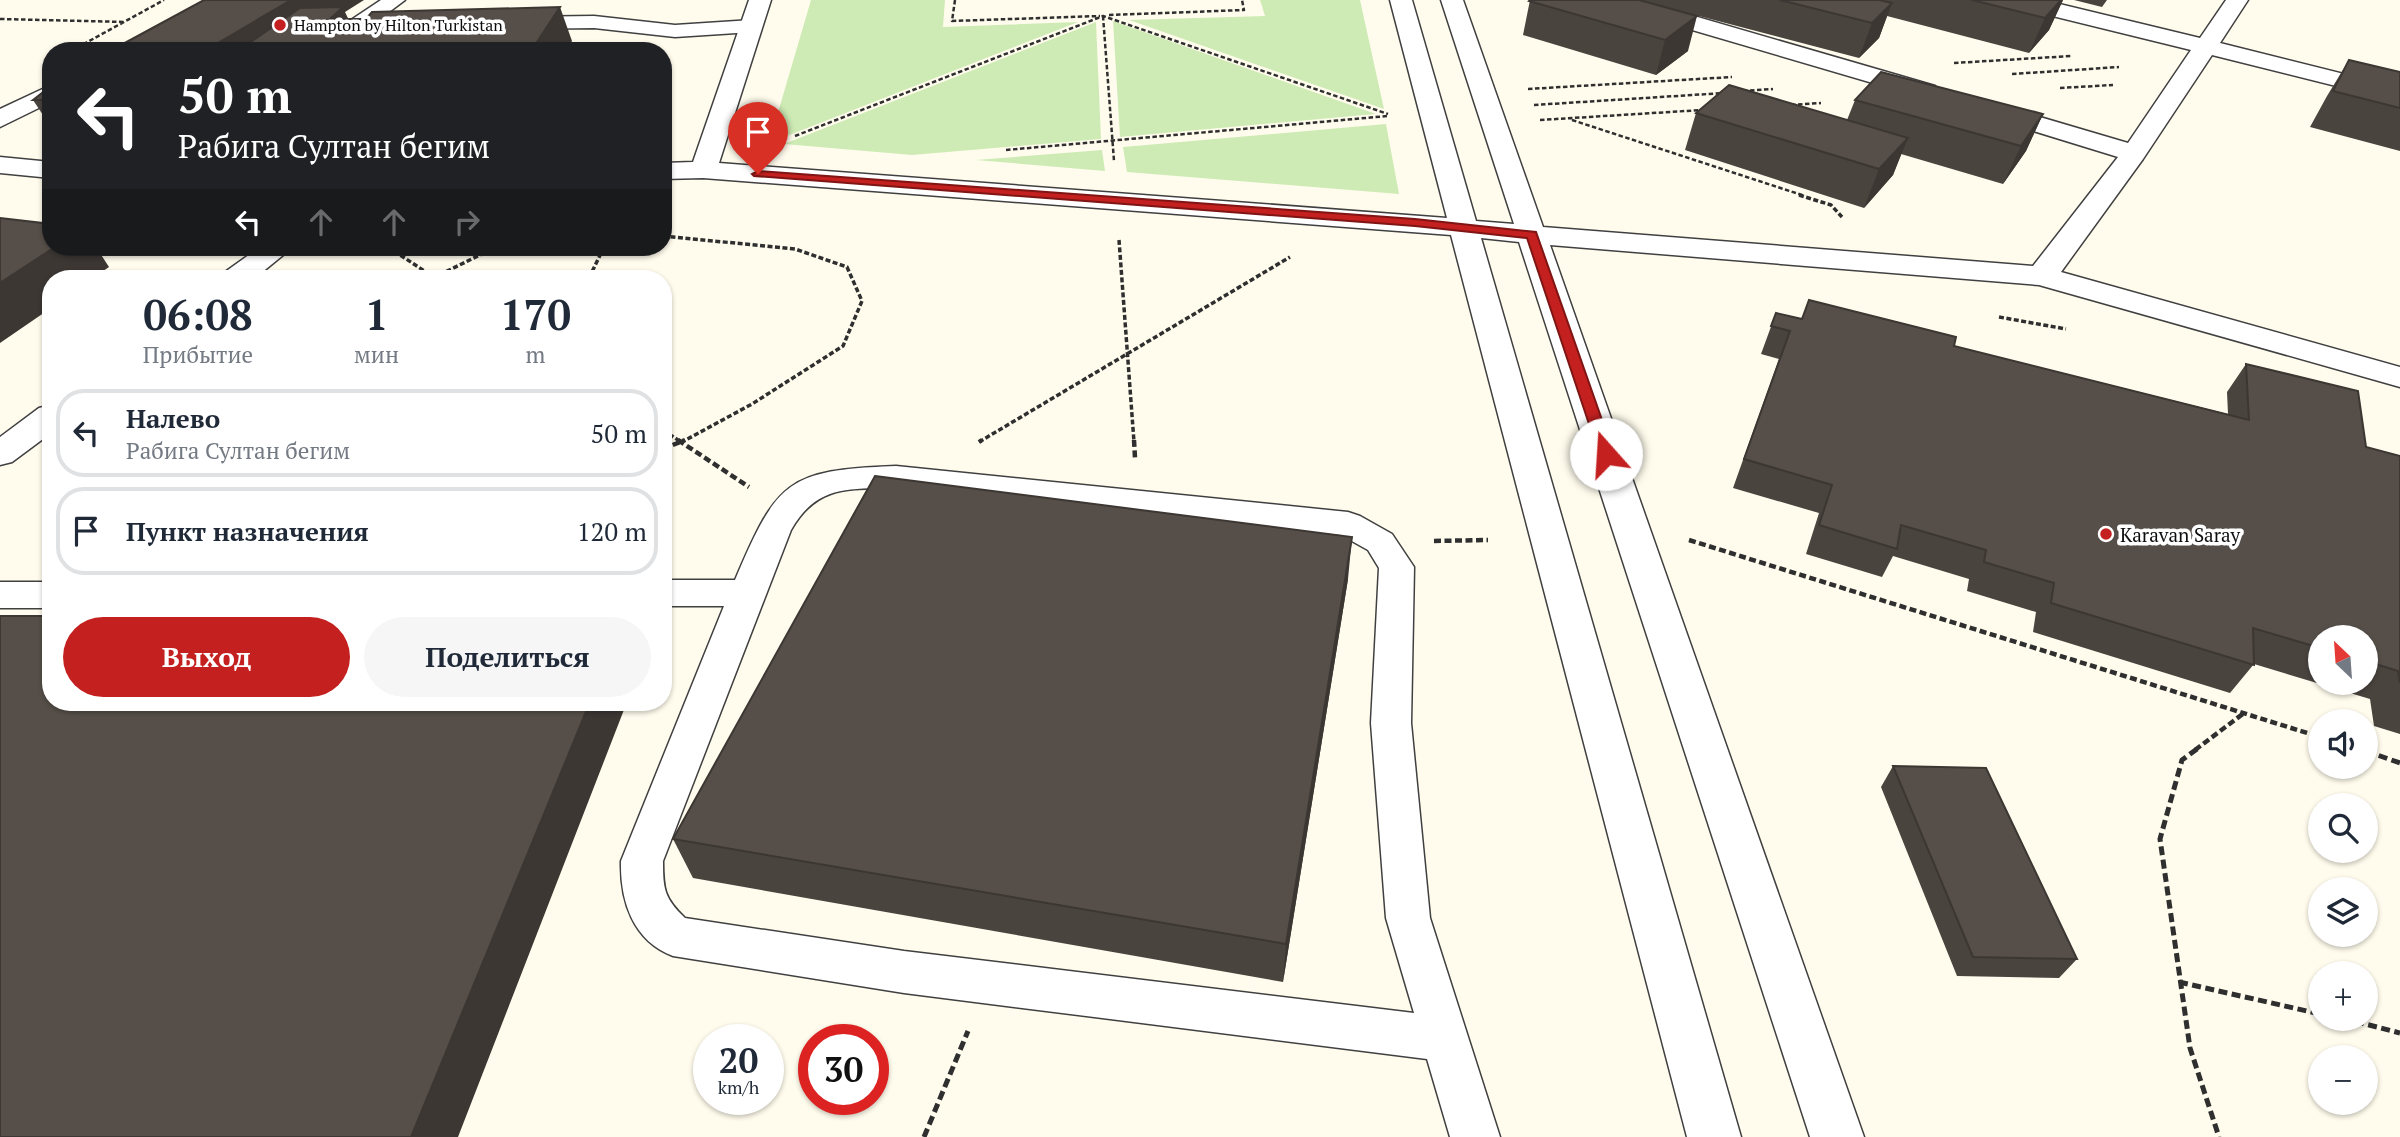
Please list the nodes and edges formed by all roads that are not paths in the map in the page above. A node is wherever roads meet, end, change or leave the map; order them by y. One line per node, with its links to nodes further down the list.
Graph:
1 (395, 0): 9 (lane)
2 (760, 0): 10 (street)
3 (1401, 0): 20 (street)
4 (1452, 0): 21 (street)
5 (1615, 0): 15 (street)
6 (2016, 0): 11 (street)
7 (2237, 0): 11 (street)
8 (501, 23): 10 (lane)
9 (394, 25)
10 (752, 26): 18 (street)
11 (2207, 48): 12 (street); 15 (street)
12 (2400, 94)
13 (42, 97): 14 (street)
14 (0, 119)
15 (2134, 153): 24 (street)
16 (0, 165): 17 (street)
17 (42, 169)
18 (703, 170): 19 (street); 20 (street)
19 (672, 171)
20 (1464, 228): 21 (street); 34 (street)
21 (1532, 235): 24 (street); 35 (street)
22 (266, 256): 23 (street)
23 (247, 270)
24 (2041, 276): 25 (street)
25 (2400, 377)
26 (42, 423): 27 (street)
27 (0, 454)
28 (672, 593): 29 (lane)
29 (747, 593): 32 (lane); 32 (lane)
30 (0, 595): 31 (lane)
31 (42, 595)
32 (1444, 1039): 33 (lane)
33 (1475, 1137)
34 (1714, 1137)
35 (1837, 1137)

